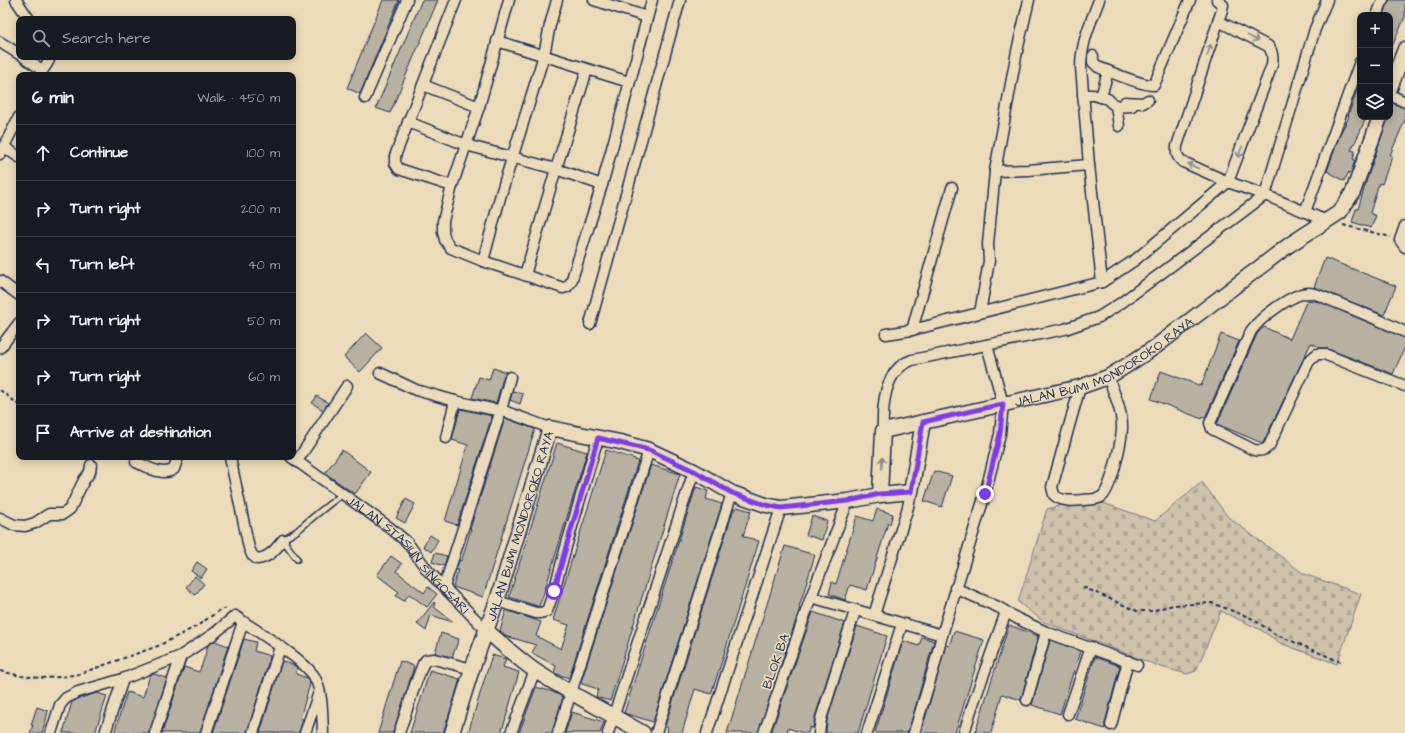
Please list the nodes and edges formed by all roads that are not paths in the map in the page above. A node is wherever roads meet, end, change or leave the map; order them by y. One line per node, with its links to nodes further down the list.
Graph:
1 (16, 0): 16 (street)
2 (407, 0): 36 (street)
3 (456, 0): 33 (street)
4 (509, 0): 19 (street)
5 (558, 0): 23 (street)
6 (594, 0): 17 (street)
7 (652, 0): 17 (street)
8 (680, 0): 69 (street)
9 (1029, 0): 53 (street)
10 (1099, 0): 34 (street)
11 (1190, 0): 29 (street)
12 (1217, 0): 18 (street)
13 (1327, 0): 58 (street)
14 (1383, 0): 15 (street)
15 (1378, 12)
16 (27, 16)
17 (647, 17): 31 (street)
18 (1218, 21): 54 (street, one-way to 18); 54 (street, one-way to 54)
19 (497, 41): 23 (street); 42 (street)
20 (0, 42): 22 (street)
21 (1405, 49): 32 (street)
22 (16, 52)
23 (544, 55): 27 (street); 50 (street)
24 (1093, 56): 29 (street)
25 (27, 60): 30 (street)
26 (49, 60): 30 (street)
27 (587, 70): 31 (street); 52 (street)
28 (1357, 70): 59 (street)
29 (1108, 71): 37 (street)
30 (41, 72)
31 (629, 82): 55 (street)
32 (1392, 84)
33 (423, 85): 42 (street); 45 (street)
34 (1083, 95): 37 (street); 51 (street)
35 (1393, 96): 39 (street)
36 (365, 98)
37 (1104, 98): 38 (street); 40 (street)
38 (1148, 100)
39 (1405, 102)
40 (1116, 106): 41 (street); 46 (street)
41 (1132, 106)
42 (479, 107): 47 (street)
43 (1379, 120): 60 (street, JALAN BUMI MONDOROKO RAYA)
44 (16, 122): 48 (street)
45 (408, 122): 47 (street); 56 (street)
46 (1119, 126)
47 (466, 145): 50 (street); 56 (street)
48 (2, 150): 49 (street)
49 (16, 156)
50 (512, 159): 52 (street); 63 (street)
51 (1089, 165): 53 (street); 66 (street)
52 (556, 169): 55 (street); 64 (street)
53 (995, 171): 68 (street)
54 (1228, 182): 58 (street); 66 (street)
55 (602, 185): 64 (street)
56 (452, 186): 63 (street)
57 (952, 188): 71 (street)
58 (1265, 195): 59 (street); 74 (street)
59 (1305, 212): 60 (street)
60 (1327, 221): 78 (street, JALAN BUMI MONDOROKO RAYA)
61 (1405, 226): 62 (street)
62 (1403, 243)
63 (483, 261): 64 (street)
64 (525, 275)
65 (0, 281): 67 (street)
66 (1102, 282): 68 (street)
67 (16, 293)
68 (980, 313): 71 (street)
69 (590, 324)
70 (16, 327): 75 (street)
71 (912, 330): 73 (street)
72 (1405, 332): 80 (street)
73 (886, 334)
74 (987, 345): 83 (street); 87 (street)
75 (0, 348)
76 (380, 372): 82 (street)
77 (510, 377): 84 (street)
78 (1108, 377): 81 (street, JALAN BUMI MONDOROKO RAYA); 81 (street)
79 (347, 386): 91 (street)
80 (1405, 386)
81 (1080, 387): 83 (street, JALAN BUMI MONDOROKO RAYA)
82 (455, 401): 84 (street); 88 (street)
83 (1003, 404): 85 (street, JALAN BUMI MONDOROKO RAYA); 108 (street)
84 (501, 410): 86 (street); 107 (street)
85 (923, 422): 87 (street, JALAN BUMI MONDOROKO RAYA); 98 (street)
86 (550, 428): 89 (street, JALAN BUMI MONDOROKO RAYA); 110 (street, JALAN BUMI MONDOROKO RAYA)
87 (883, 431): 101 (street, one-way to 87)
88 (446, 438)
89 (598, 438): 90 (street, JALAN BUMI MONDOROKO RAYA); 110 (street)
90 (649, 450): 97 (street, JALAN BUMI MONDOROKO RAYA); 126 (street)
91 (296, 456)
92 (177, 460): 95 (street)
93 (231, 460): 105 (street)
94 (295, 460): 100 (street, JALAN STASIUN SINGOSARI)
95 (136, 462)
96 (91, 465): 104 (street)
97 (694, 471): 99 (street, JALAN BUMI MONDOROKO RAYA); 129 (street)
98 (911, 492): 101 (street, JALAN BUMI MONDOROKO RAYA); 113 (street)
99 (732, 493): 103 (street, JALAN BUMI MONDOROKO RAYA); 144 (street)
100 (343, 494): 105 (lane); 107 (street, JALAN STASIUN SINGOSARI)
101 (880, 494): 102 (street, JALAN BUMI MONDOROKO RAYA)
102 (848, 501): 103 (street, JALAN BUMI MONDOROKO RAYA); 109 (street, BLOK BA)
103 (781, 508): 145 (street)
104 (0, 518)
105 (283, 540): 106 (lane)
106 (297, 559)
107 (444, 587): 116 (street, JALAN STASIUN SINGOSARI)
108 (955, 588): 112 (street); 118 (street)
109 (811, 597): 111 (street); 146 (street, BLOK BA)
110 (497, 601): 116 (street, JALAN BUMI MONDOROKO RAYA)
111 (855, 611): 113 (street); 147 (street)
112 (1006, 612): 117 (street); 150 (street)
113 (874, 615): 115 (street)
114 (239, 619): 119 (street); 121 (street); 134 (street)
115 (902, 624): 118 (street); 148 (street)
116 (486, 631): 122 (street, JALAN BUMI MONDOROKO RAYA); 123 (street, JALAN STASIUN SINGOSARI)
117 (1046, 632): 120 (street); 127 (street)
118 (942, 635): 149 (street)
119 (280, 647): 125 (street); 135 (street)
120 (1091, 647): 128 (street); 130 (street)
121 (181, 656): 124 (street); 133 (street)
122 (472, 669): 138 (street); 139 (street, JALAN BUMI MONDOROKO RAYA)
123 (535, 670): 126 (street, JALAN STASIUN SINGOSARI); 140 (street)
124 (123, 679): 131 (street); 132 (street)
125 (319, 691): 136 (street); 137 (street)
126 (570, 692): 129 (street, JALAN STASIUN SINGOSARI); 141 (street)
127 (1027, 700)
128 (1068, 714)
129 (613, 716): 142 (street); 143 (street, JALAN STASIUN SINGOSARI)
130 (1111, 725)
131 (51, 733)
132 (105, 733)
133 (155, 733)
134 (206, 733)
135 (253, 733)
136 (305, 733)
137 (323, 733)
138 (399, 733)
139 (452, 733)
140 (511, 733)
141 (558, 733)
142 (608, 733)
143 (644, 733)
144 (656, 733)
145 (707, 733)
146 (764, 733)
147 (819, 733)
148 (867, 733)
149 (914, 733)
150 (964, 733)

